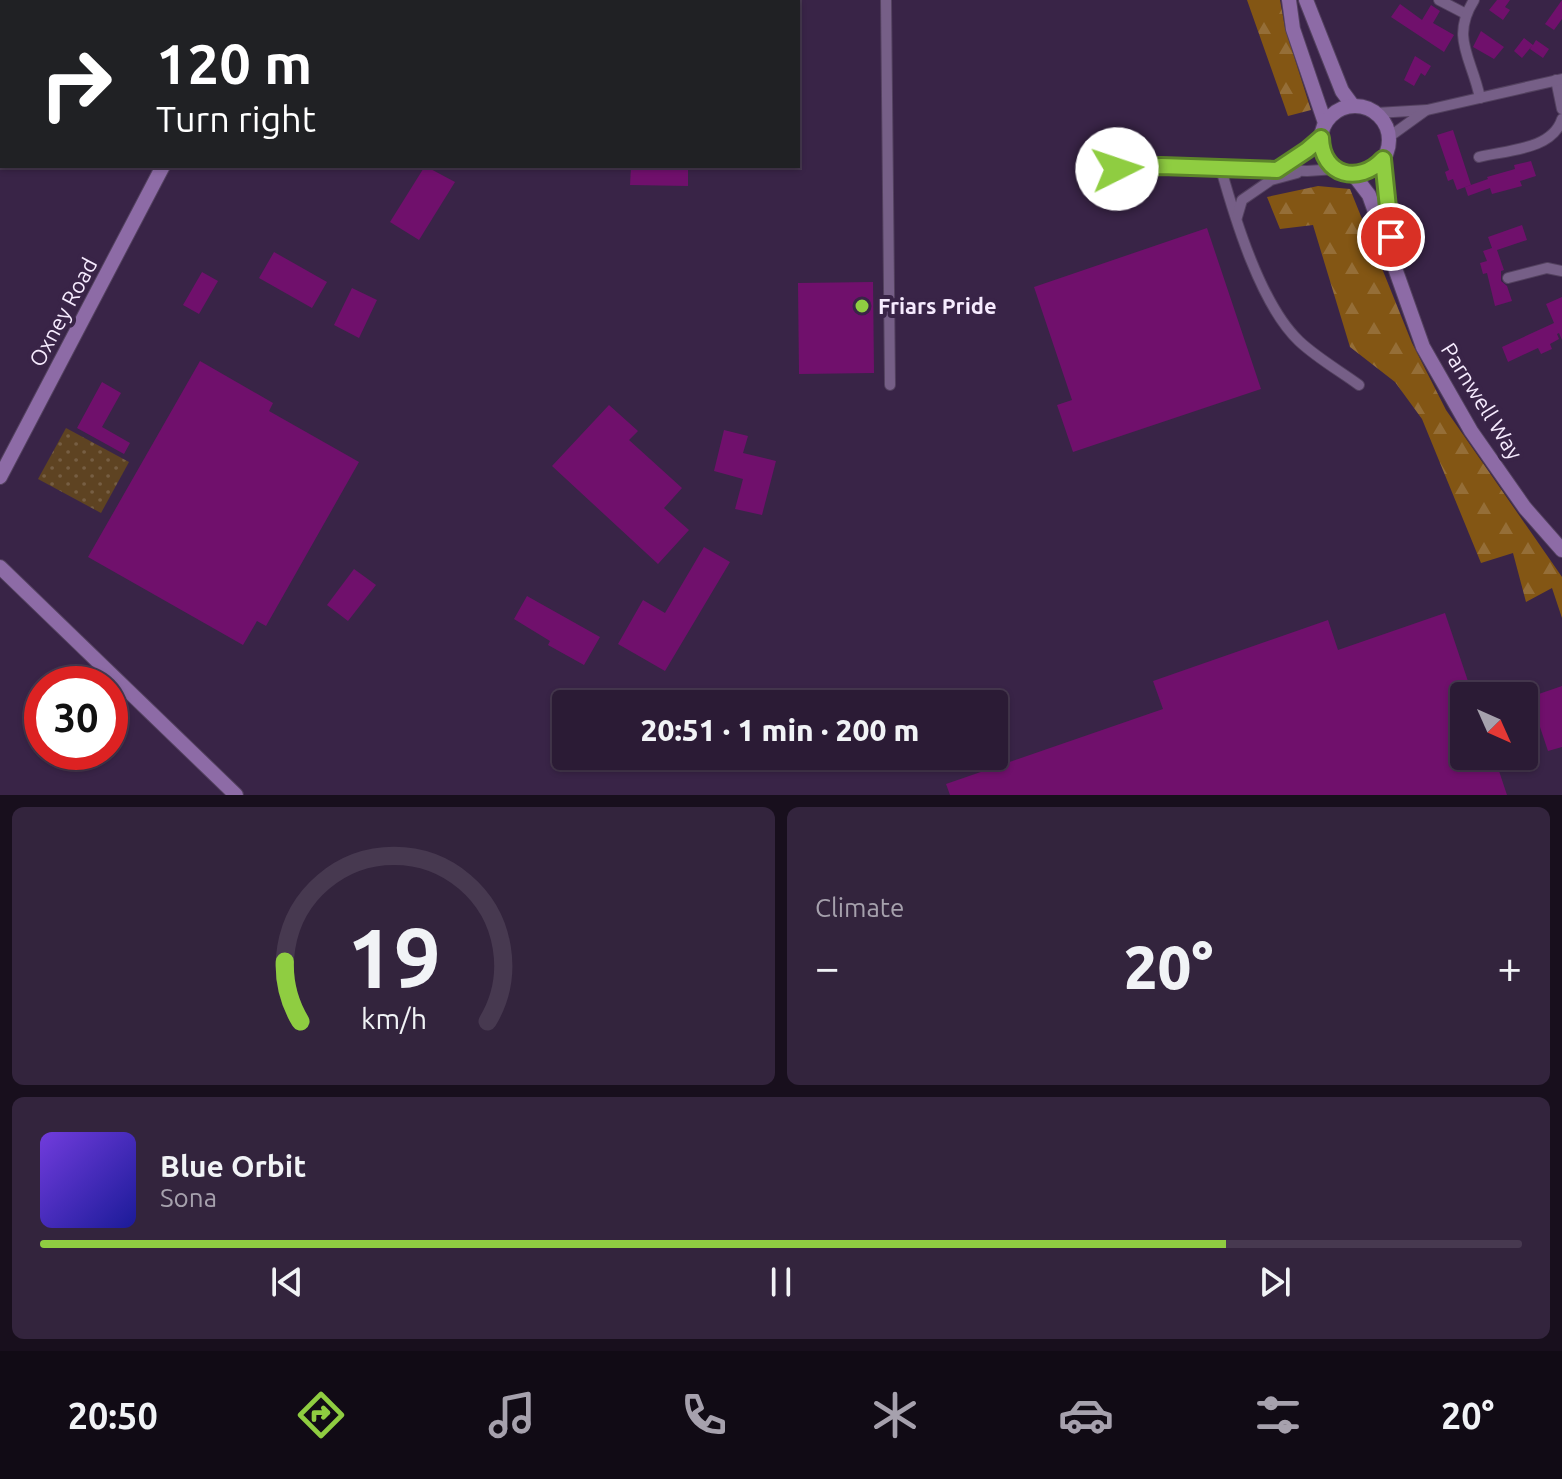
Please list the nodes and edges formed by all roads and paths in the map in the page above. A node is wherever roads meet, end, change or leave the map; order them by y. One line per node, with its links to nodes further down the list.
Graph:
1 (886, 0): 29 (street)
2 (1289, 0): 14 (street)
3 (1306, 0): 9 (street)
4 (1439, 0): 6 (street)
5 (1474, 0): 6 (street)
6 (1466, 14): 8 (street)
7 (1559, 80): 8 (street); 10 (street)
8 (1480, 98): 11 (street)
9 (1353, 106): 12 (street); 14 (street)
10 (1562, 109)
11 (1427, 110): 12 (street); 15 (street)
12 (1376, 113): 15 (street)
13 (1562, 119): 16 (street)
14 (1323, 130): 21 (street); 22 (street)
15 (1389, 137): 17 (street)
16 (1479, 157)
17 (1383, 159): 24 (street); 26 (street, Parnwell Way)
18 (162, 168): 31 (street, Oxney Road)
19 (1117, 169): 20 (street)
20 (1221, 169): 22 (street); 25 (street)
21 (1336, 169): 23 (street); 24 (street)
22 (1277, 170): 23 (street)
23 (1307, 171): 25 (street)
24 (1353, 174): 26 (street, Parnwell Way)
25 (1237, 219): 30 (street)
26 (1394, 260): 32 (street, Parnwell Way)
27 (1562, 271): 28 (street)
28 (1508, 278)
29 (890, 385)
30 (1359, 385)
31 (0, 477)
32 (1562, 550)
33 (0, 567): 34 (street)
34 (236, 795)

